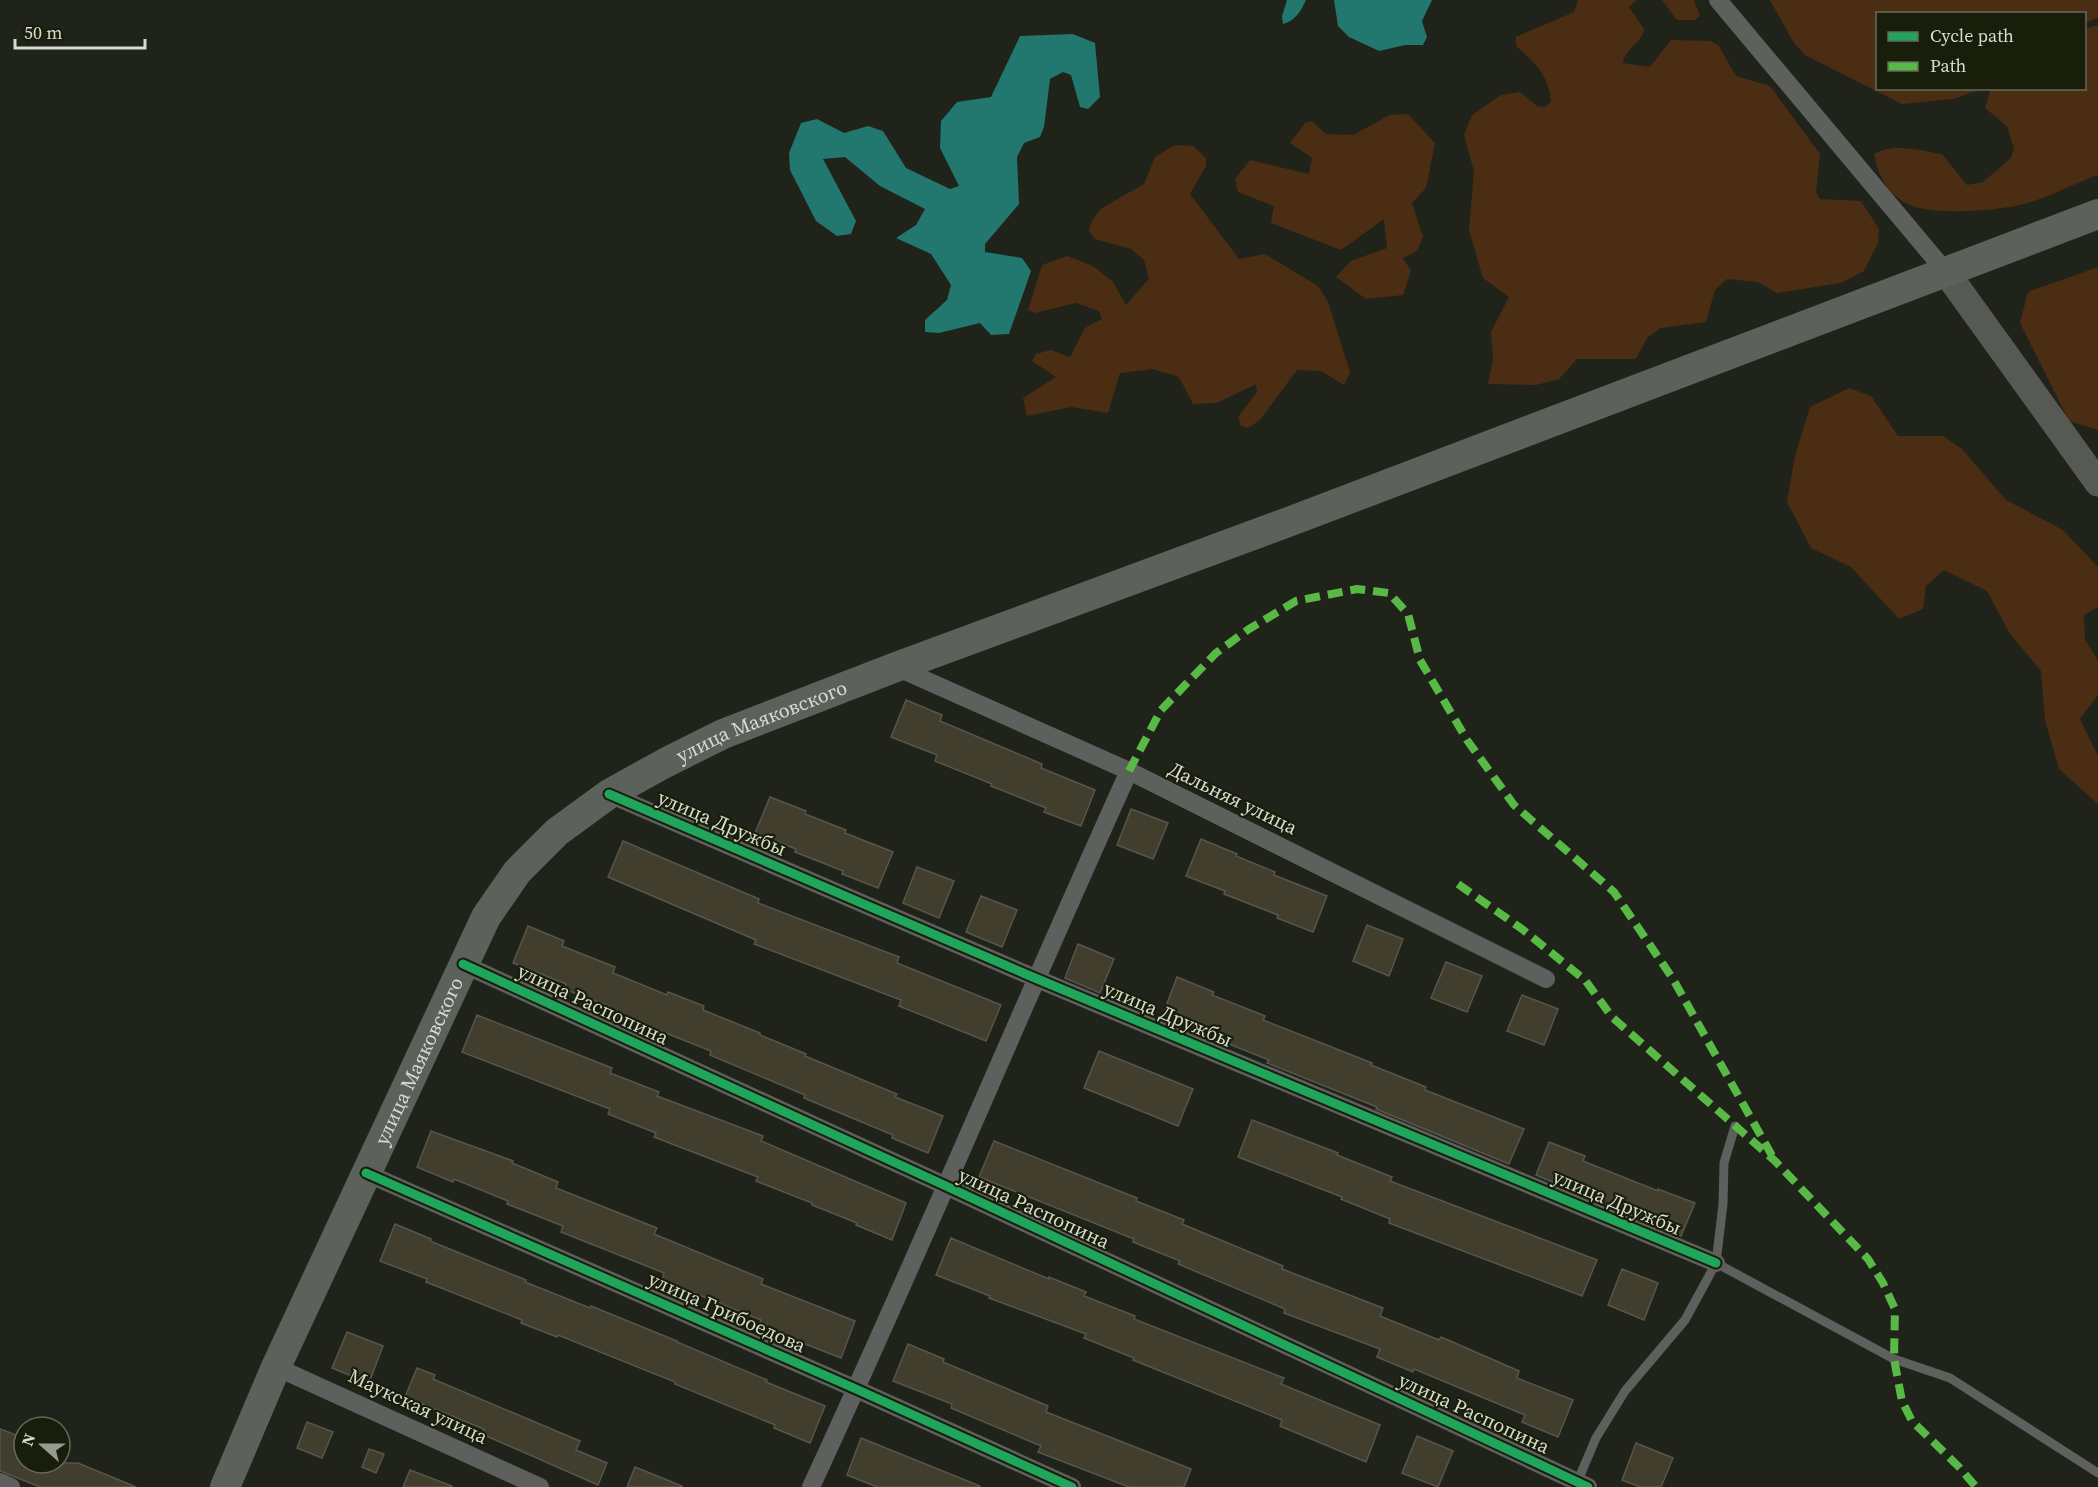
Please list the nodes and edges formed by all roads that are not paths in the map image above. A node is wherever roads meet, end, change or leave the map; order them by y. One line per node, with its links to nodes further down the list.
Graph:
1 (1718, 0): 3 (street)
2 (2098, 214): 3 (main road, улица Маяковского)
3 (1946, 273): 4 (street); 5 (main road, улица Маяковского)
4 (2098, 483)
5 (896, 667): 6 (street, Дальняя улица); 7 (main road, улица Маяковского)
6 (1129, 771): 9 (street); 10 (street, Дальняя улица)
7 (609, 794): 8 (main road, улица Маяковского); 9 (street, улица Дружбы)
8 (463, 964): 12 (main road, улица Маяковского); 13 (street, улица Распопина)
9 (1035, 978): 13 (street); 14 (street, улица Дружбы)
10 (1546, 979)
11 (1735, 1125): 14 (lane)
12 (366, 1173): 15 (main road, улица Маяковского); 16 (street, улица Грибоедова)
13 (946, 1186): 16 (street); 19 (street, улица Распопина)
14 (1716, 1263): 17 (lane); 19 (lane)
15 (276, 1366): 21 (main road, улица Маяковского); 22 (street, Маукская улица)
16 (856, 1389): 23 (street); 24 (street, улица Грибоедова)
17 (2098, 1473)
18 (0, 1482): 20 (street)
19 (1580, 1485)
20 (11, 1487)
21 (225, 1487)
22 (540, 1487)
23 (811, 1487)
24 (1072, 1487)

